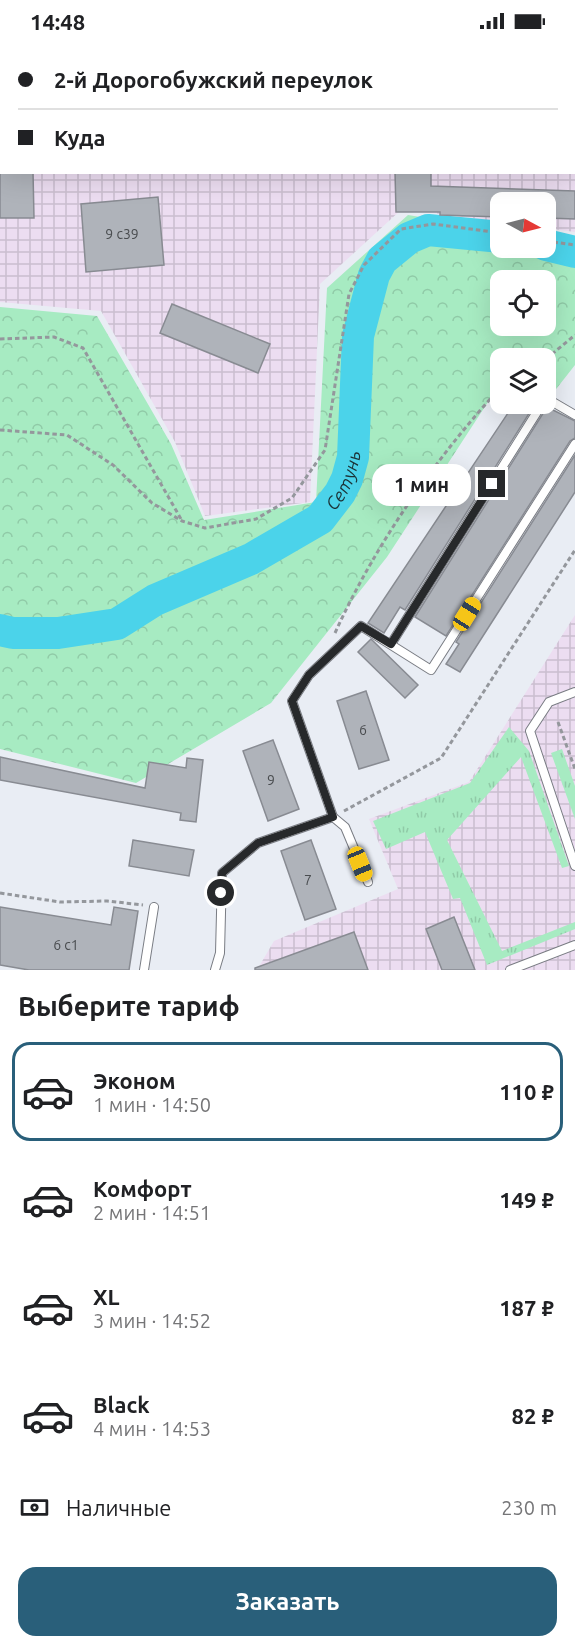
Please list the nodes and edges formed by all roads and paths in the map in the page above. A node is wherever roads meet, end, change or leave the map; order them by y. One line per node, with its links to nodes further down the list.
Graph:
1 (490, 232): 13 (path)
2 (556, 242): 3 (path)
3 (575, 245)
4 (575, 335): 6 (path)
5 (0, 339): 13 (path)
6 (556, 351)
7 (490, 399): 15 (path)
8 (556, 404): 10 (lane)
9 (536, 414): 16 (lane)
10 (575, 416)
11 (0, 430): 13 (path)
12 (575, 444): 16 (lane)
13 (182, 521)
14 (575, 550): 20 (path)
15 (334, 634)
16 (391, 644): 20 (lane)
17 (575, 692): 21 (lane)
18 (558, 722): 19 (path)
19 (575, 769)
20 (333, 817): 22 (lane); 27 (lane)
21 (575, 866)
22 (368, 882)
23 (0, 893): 24 (path)
24 (154, 907): 26 (lane)
25 (575, 945): 28 (lane)
26 (144, 970)
27 (215, 970)
28 (510, 970)

